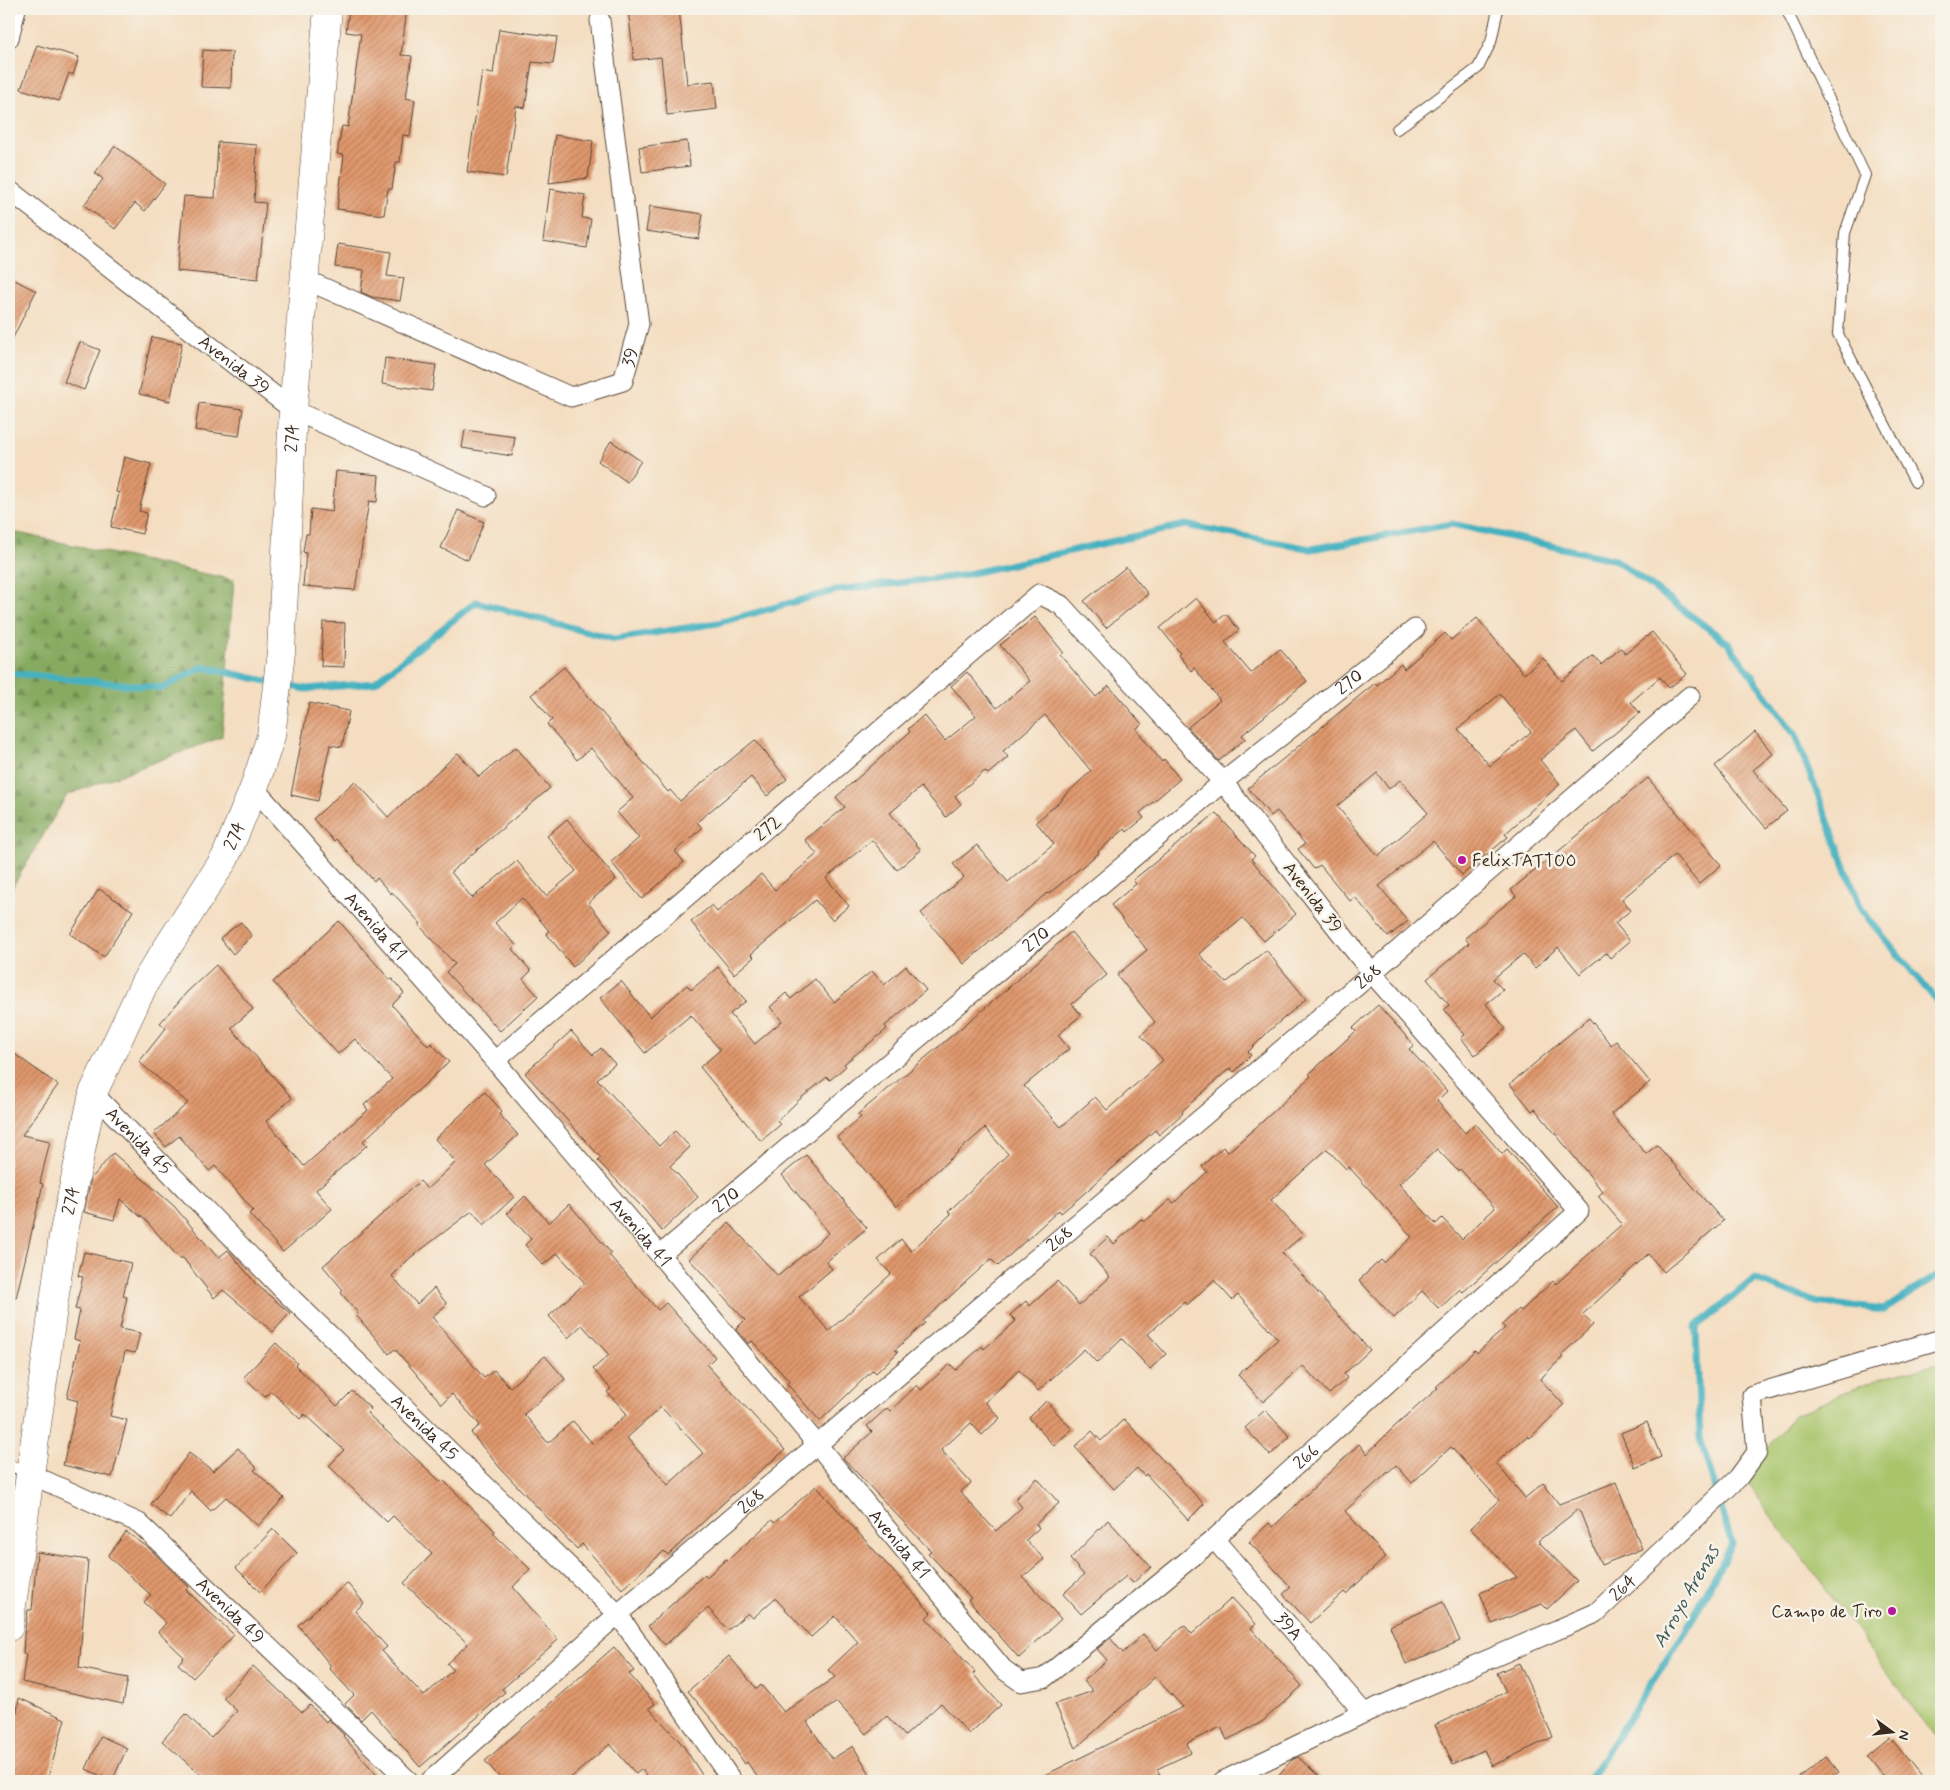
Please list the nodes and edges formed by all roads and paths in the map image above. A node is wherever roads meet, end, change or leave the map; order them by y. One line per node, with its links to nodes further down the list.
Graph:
1 (16, 9): 6 (street)
2 (328, 9): 9 (street, 274)
3 (1498, 9): 7 (lane)
4 (1786, 9): 11 (lane)
5 (600, 20): 9 (street, 39)
6 (9, 38)
7 (1397, 129)
8 (9, 190): 10 (street, Avenida 39)
9 (304, 279): 10 (street, 274)
10 (294, 410): 12 (street, Avenida 39); 17 (street, 274)
11 (1915, 482)
12 (486, 496)
13 (1039, 594): 16 (street, Avenida 39); 19 (street, 272)
14 (1415, 629): 16 (street, 270)
15 (1690, 696): 18 (street, 268)
16 (1223, 782): 18 (street, Avenida 39); 22 (street, 270)
17 (254, 788): 19 (street, Avenida 41); 20 (street, 274)
18 (1372, 973): 21 (street, Avenida 39); 24 (street, 268)
19 (495, 1061): 22 (street, Avenida 41)
20 (92, 1093): 25 (street, 274); 27 (street, Avenida 45)
21 (1579, 1210): 26 (street, 266)
22 (660, 1254): 24 (street, Avenida 41)
23 (1941, 1339): 30 (street, 264)
24 (817, 1444): 27 (street, 268); 29 (street, Avenida 41)
25 (19, 1470): 28 (street, 274); 31 (street, Avenida 49)
26 (1214, 1539): 29 (street, 266); 30 (street, 39A)
27 (618, 1614): 32 (street, 268); 33 (street, Avenida 45)
28 (9, 1627)
29 (1021, 1682)
30 (1364, 1713): 34 (street, 264)
31 (409, 1781)
32 (430, 1781)
33 (732, 1781)
34 (1223, 1781)

